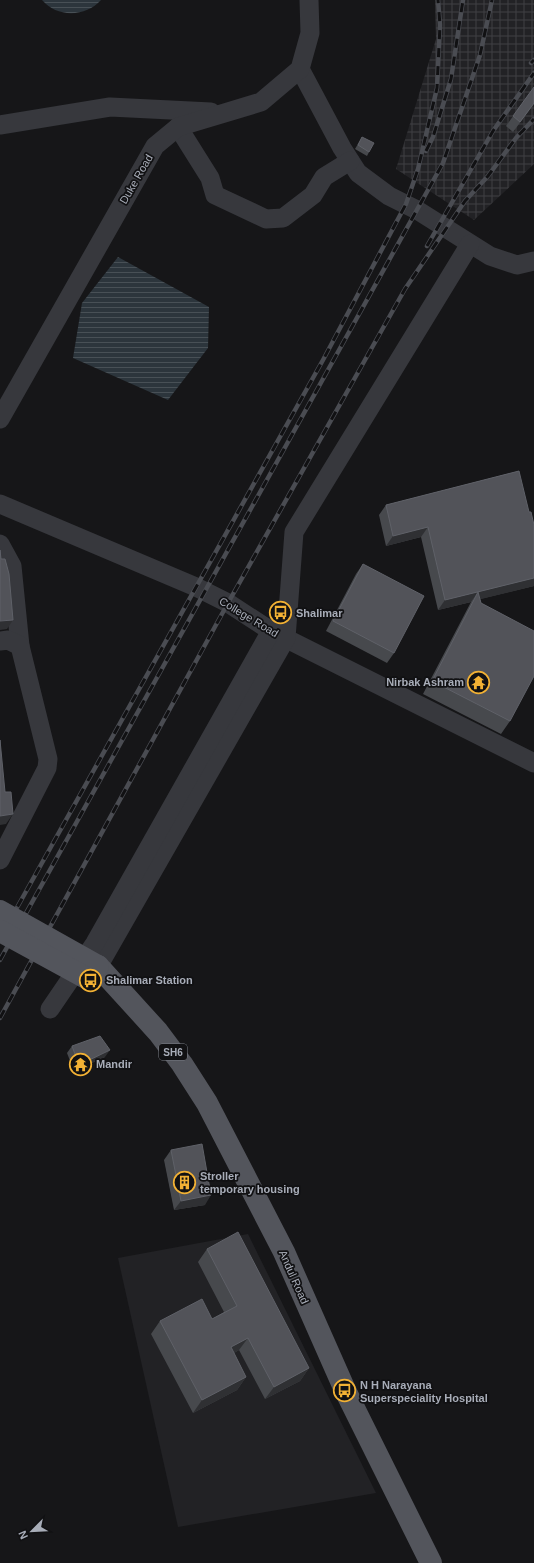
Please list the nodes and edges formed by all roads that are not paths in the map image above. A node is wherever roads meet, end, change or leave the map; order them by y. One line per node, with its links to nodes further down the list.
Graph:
1 (309, 0): 2 (street)
2 (300, 69): 3 (street, Duke Road); 6 (street)
3 (222, 112): 4 (street); 5 (street, Duke Road)
4 (0, 125)
5 (178, 127): 6 (street); 9 (street, Duke Road)
6 (350, 161): 7 (street)
7 (465, 241): 8 (street); 12 (street)
8 (534, 262)
9 (0, 420)
10 (0, 504): 12 (street, College Road)
11 (0, 544): 14 (street)
12 (278, 635): 15 (street, College Road); 19 (street); 20 (street)
13 (0, 641): 14 (street)
14 (20, 646): 16 (street)
15 (534, 763)
16 (0, 860)
17 (0, 911): 19 (main road, bridge)
18 (0, 931): 19 (main road, bridge)
19 (94, 973): 21 (main road, Andul Road / SH6)
20 (50, 1009)
21 (431, 1563)

